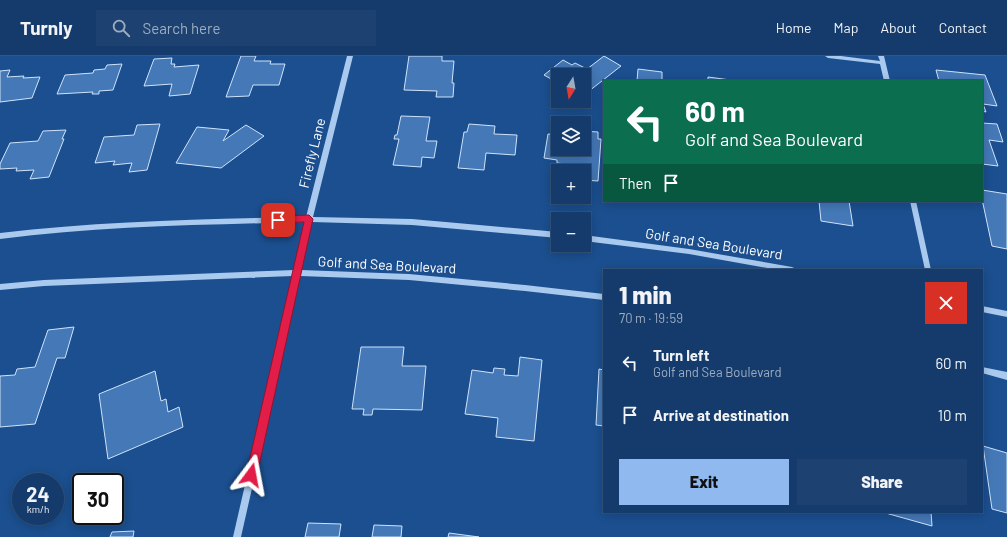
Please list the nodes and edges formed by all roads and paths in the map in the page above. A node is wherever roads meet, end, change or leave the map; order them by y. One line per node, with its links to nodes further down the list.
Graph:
1 (350, 56): 7 (street, Firefly Lane)
2 (828, 56): 4 (street)
3 (881, 56): 4 (street)
4 (883, 63): 5 (street)
5 (887, 80)
6 (913, 202): 12 (street)
7 (309, 219): 8 (street); 9 (street); 13 (street, Firefly Lane)
8 (551, 234)
9 (0, 236)
10 (591, 239): 11 (street, Golf and Sea Boulevard)
11 (786, 269)
12 (928, 269)
13 (296, 273): 14 (street, Golf and Sea Boulevard); 15 (street, Golf and Sea Boulevard); 20 (street, Firefly Lane)
14 (0, 287)
15 (603, 297)
16 (983, 309): 17 (street)
17 (1007, 314)
18 (983, 370): 19 (street)
19 (1007, 376)
20 (237, 537)

